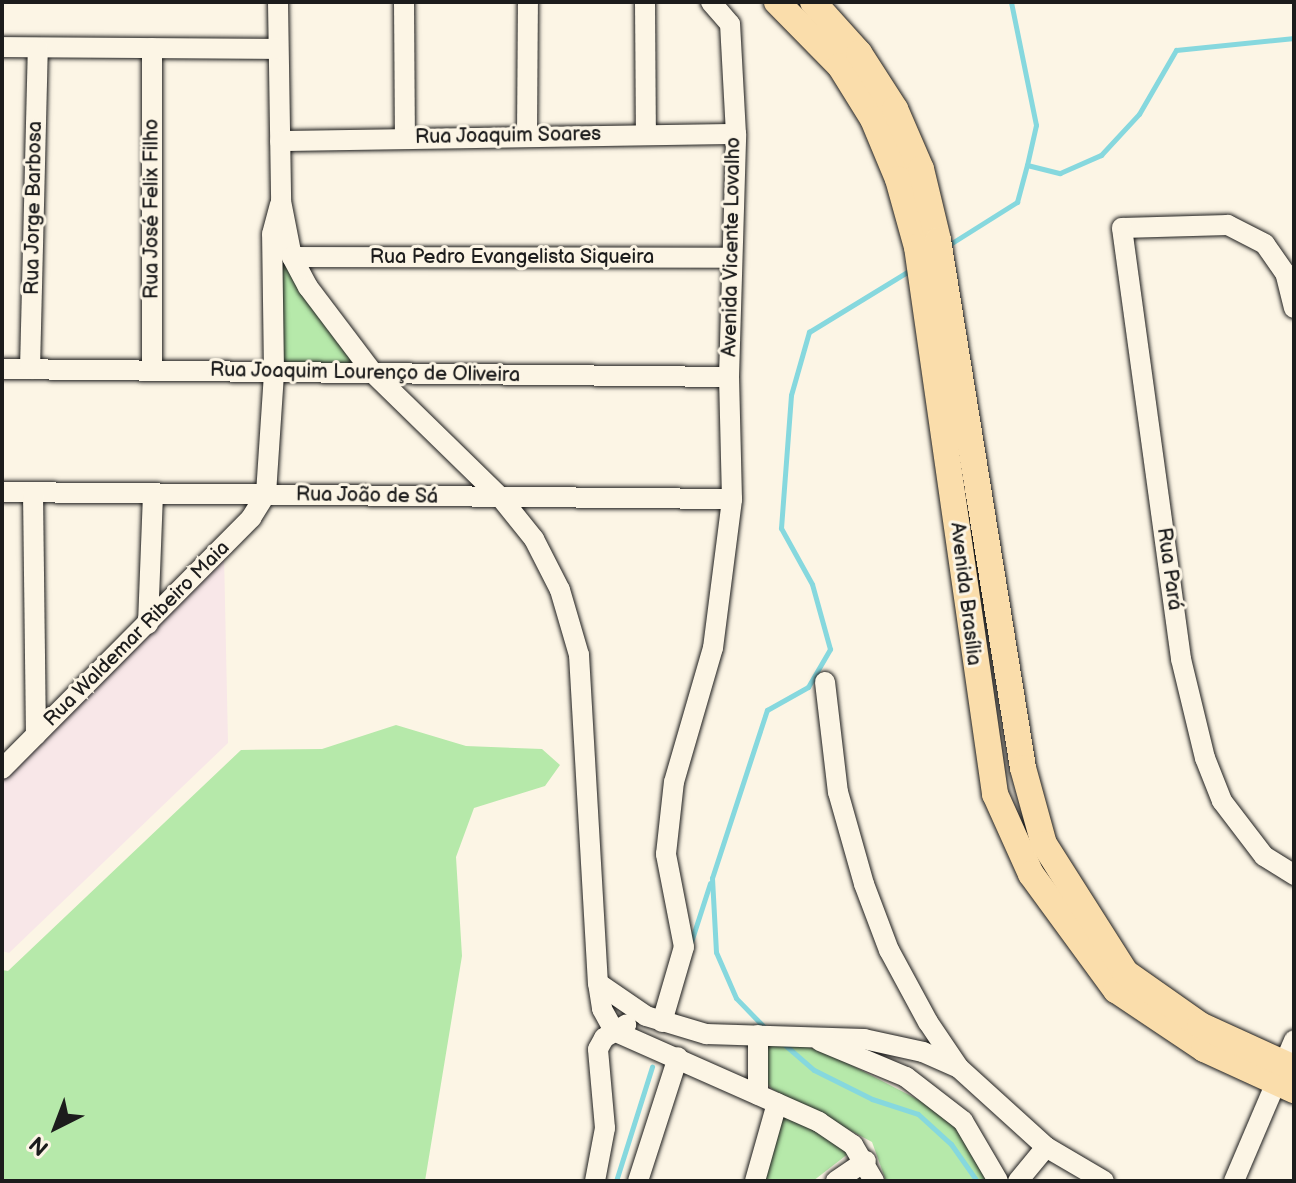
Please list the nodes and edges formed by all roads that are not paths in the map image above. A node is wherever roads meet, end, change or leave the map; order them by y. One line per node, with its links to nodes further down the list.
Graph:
1 (278, 2): 11 (street)
2 (404, 2): 15 (street)
3 (528, 2): 14 (street)
4 (645, 2): 13 (street)
5 (711, 2): 12 (street, Avenida Vicente Lovalho)
6 (777, 2): 17 (main road, Avenida Brasília)
7 (813, 2): 17 (main road, Avenida Brasília)
8 (2, 47): 9 (street)
9 (38, 48): 10 (street); 23 (street, Rua Jorge Barbosa)
10 (152, 48): 11 (street); 24 (street, Rua José Felix Filho)
11 (278, 49): 16 (street)
12 (736, 134): 13 (street, Rua Joaquim Soares); 20 (street, Avenida Vicente Lovalho)
13 (646, 135): 14 (street, Rua Joaquim Soares)
14 (527, 136): 15 (street, Rua Joaquim Soares)
15 (405, 138): 16 (street, Rua Joaquim Soares)
16 (280, 141): 18 (street)
17 (910, 174): 47 (main road, Avenida Brasília)
18 (281, 201): 19 (street); 25 (street)
19 (292, 257): 20 (street, Rua Pedro Evangelista Siqueira); 26 (street)
20 (732, 258): 27 (street, Avenida Vicente Lovalho)
21 (1294, 308): 38 (street, Rua Pará)
22 (2, 369): 23 (street, Rua Joaquim Lourenço de Oliveira)
23 (30, 369): 24 (street, Rua Joaquim Lourenço de Oliveira)
24 (152, 370): 25 (street, Rua Joaquim Lourenço de Oliveira)
25 (274, 372): 26 (street, Rua Joaquim Lourenço de Oliveira); 31 (street)
26 (373, 373): 27 (street, Rua Joaquim Lourenço de Oliveira); 32 (street)
27 (729, 377): 33 (street, Avenida Vicente Lovalho)
28 (2, 492): 29 (street, Rua João de Sá)
29 (33, 492): 30 (street, Rua João de Sá); 36 (street)
30 (153, 493): 31 (street, Rua João de Sá); 34 (street)
31 (266, 494): 32 (street, Rua João de Sá); 34 (street, Rua Waldemar Ribeiro Maia)
32 (501, 498): 33 (street, Rua João de Sá); 39 (street)
33 (732, 499): 40 (street, Avenida Vicente Lovalho)
34 (148, 624): 36 (street, Rua Waldemar Ribeiro Maia)
35 (825, 682): 46 (street)
36 (36, 735): 37 (street, Rua Waldemar Ribeiro Maia)
37 (2, 769)
38 (1294, 875)
39 (598, 983): 40 (street); 41 (street)
40 (654, 1019): 41 (street); 42 (street)
41 (614, 1031): 45 (street); 51 (street)
42 (758, 1035): 43 (street); 48 (street)
43 (805, 1035): 46 (street); 56 (street)
44 (1294, 1040): 47 (street)
45 (678, 1057): 48 (street); 52 (street)
46 (959, 1068): 49 (street)
47 (1287, 1077): 59 (street)
48 (768, 1099): 50 (street); 53 (street)
49 (1046, 1147): 57 (street); 58 (street)
50 (866, 1161): 54 (street); 55 (street)
51 (595, 1181)
52 (638, 1181)
53 (755, 1181)
54 (836, 1181)
55 (874, 1181)
56 (998, 1181)
57 (1018, 1181)
58 (1104, 1181)
59 (1234, 1181)

